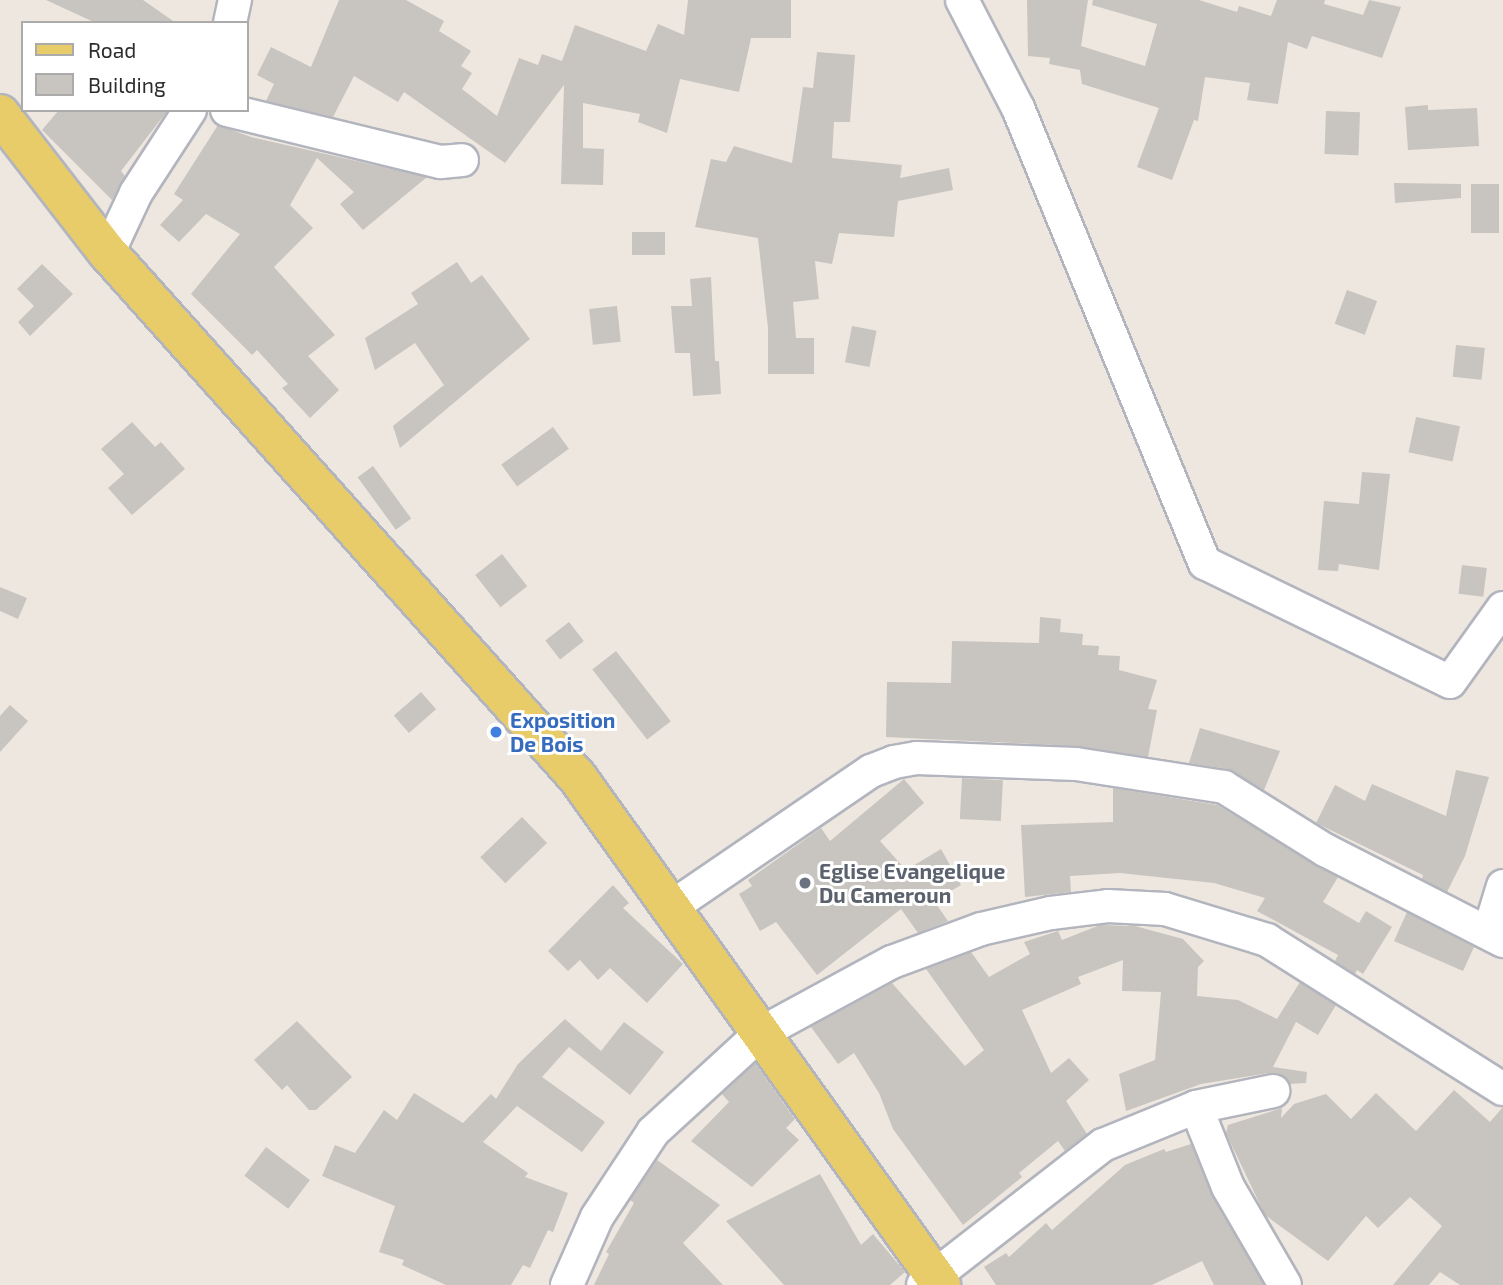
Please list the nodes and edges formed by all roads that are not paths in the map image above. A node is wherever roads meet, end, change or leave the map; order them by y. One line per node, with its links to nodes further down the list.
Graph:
1 (235, 0): 3 (street)
2 (962, 0): 9 (street)
3 (230, 21)
4 (189, 112): 8 (street)
5 (235, 112): 7 (street)
6 (0, 114): 8 (main road)
7 (461, 160)
8 (108, 253): 11 (main road)
9 (1503, 608)
10 (1503, 886): 12 (street)
11 (673, 906): 12 (street); 13 (main road)
12 (1496, 936)
13 (761, 1033): 14 (street); 17 (main road); 18 (street)
14 (1503, 1089)
15 (1273, 1091): 16 (street)
16 (1196, 1107): 17 (street); 19 (street)
17 (933, 1282)
18 (567, 1285)
19 (1286, 1285)

